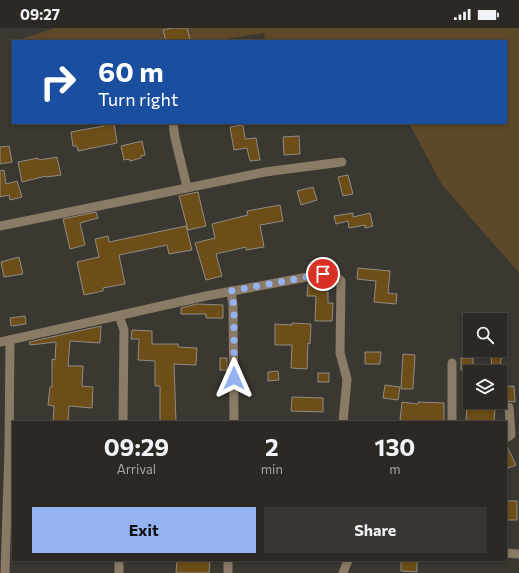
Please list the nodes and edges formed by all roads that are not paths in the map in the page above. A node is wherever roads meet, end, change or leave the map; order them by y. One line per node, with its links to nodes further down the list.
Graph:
1 (173, 124): 3 (street)
2 (342, 162): 3 (street)
3 (187, 187): 4 (street)
4 (0, 226)
5 (231, 291): 6 (street); 12 (street); 13 (street)
6 (119, 316): 7 (street); 11 (street)
7 (10, 340): 8 (street); 21 (street)
8 (0, 342)
9 (452, 363): 14 (street)
10 (509, 407): 15 (street)
11 (123, 421)
12 (234, 421)
13 (344, 421)
14 (452, 421)
15 (507, 437)
16 (507, 553): 17 (street)
17 (519, 554)
18 (119, 561): 22 (street)
19 (228, 561): 23 (street)
20 (348, 561): 24 (street)
21 (5, 573)
22 (119, 573)
23 (228, 573)
24 (343, 573)

